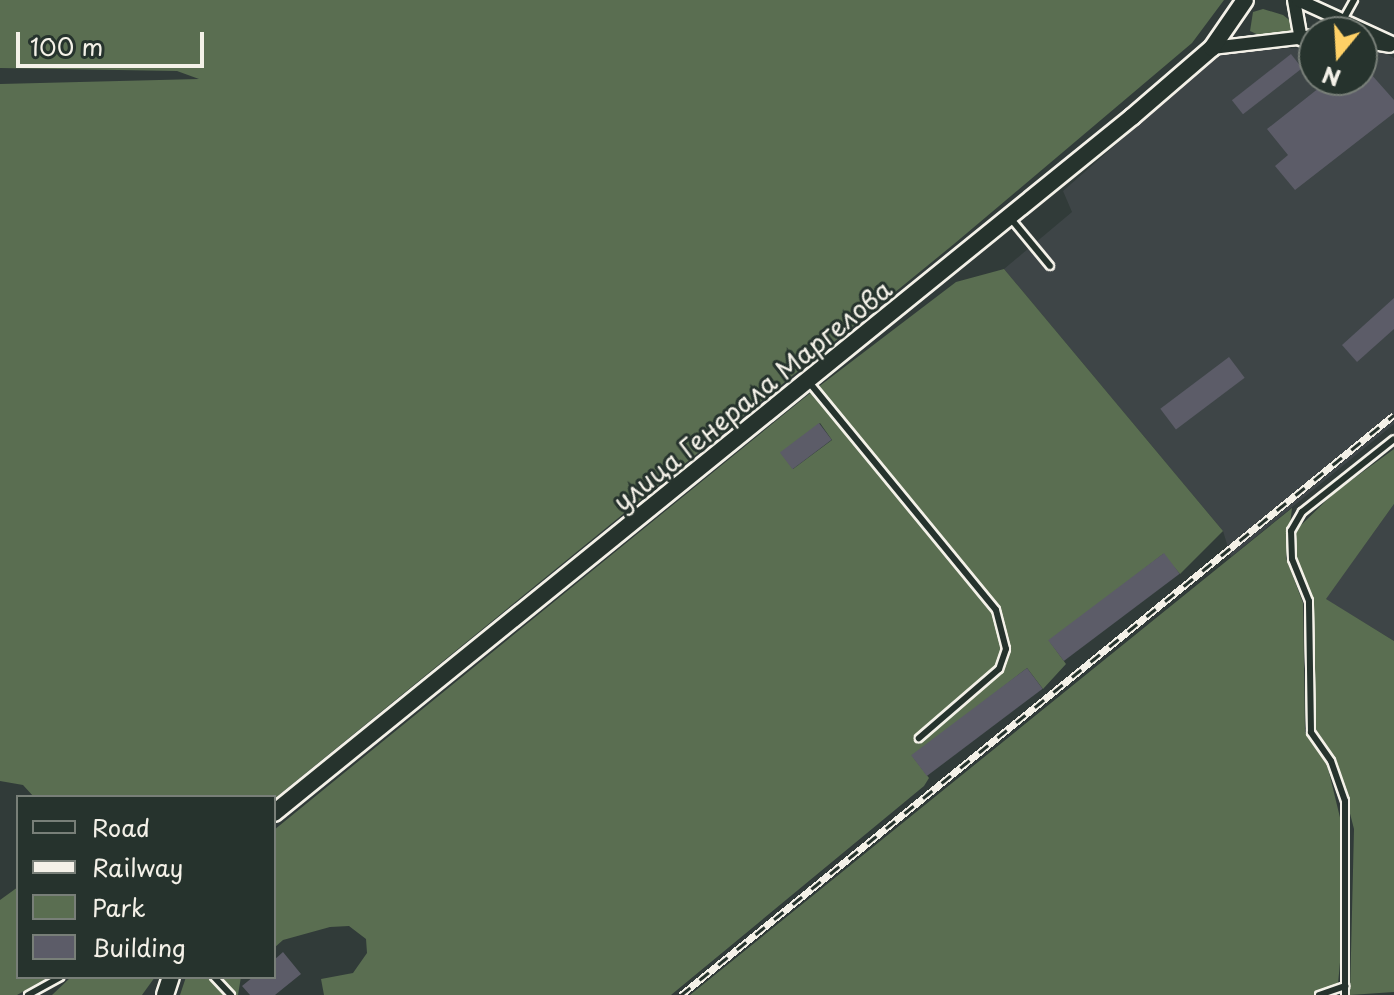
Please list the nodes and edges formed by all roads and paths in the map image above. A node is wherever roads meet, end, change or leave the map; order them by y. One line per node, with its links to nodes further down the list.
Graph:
1 (1245, 0): 5 (main road, улица Генерала Маргелова)
2 (1296, 0): 3 (street)
3 (1339, 16)
4 (1298, 39): 5 (street)
5 (1212, 48): 6 (main road, улица Генерала Маргелова)
6 (1008, 216): 7 (lane); 8 (main road, улица Генерала Маргелова)
7 (1050, 266)
8 (808, 381): 10 (lane); 11 (main road, улица Генерала Маргелова)
9 (1394, 439): 14 (lane)
10 (919, 738)
11 (276, 811)
12 (56, 979): 15 (lane)
13 (216, 979): 16 (lane)
14 (1345, 986): 17 (lane); 18 (lane)
15 (28, 995)
16 (231, 995)
17 (1319, 995)
18 (1345, 995)

